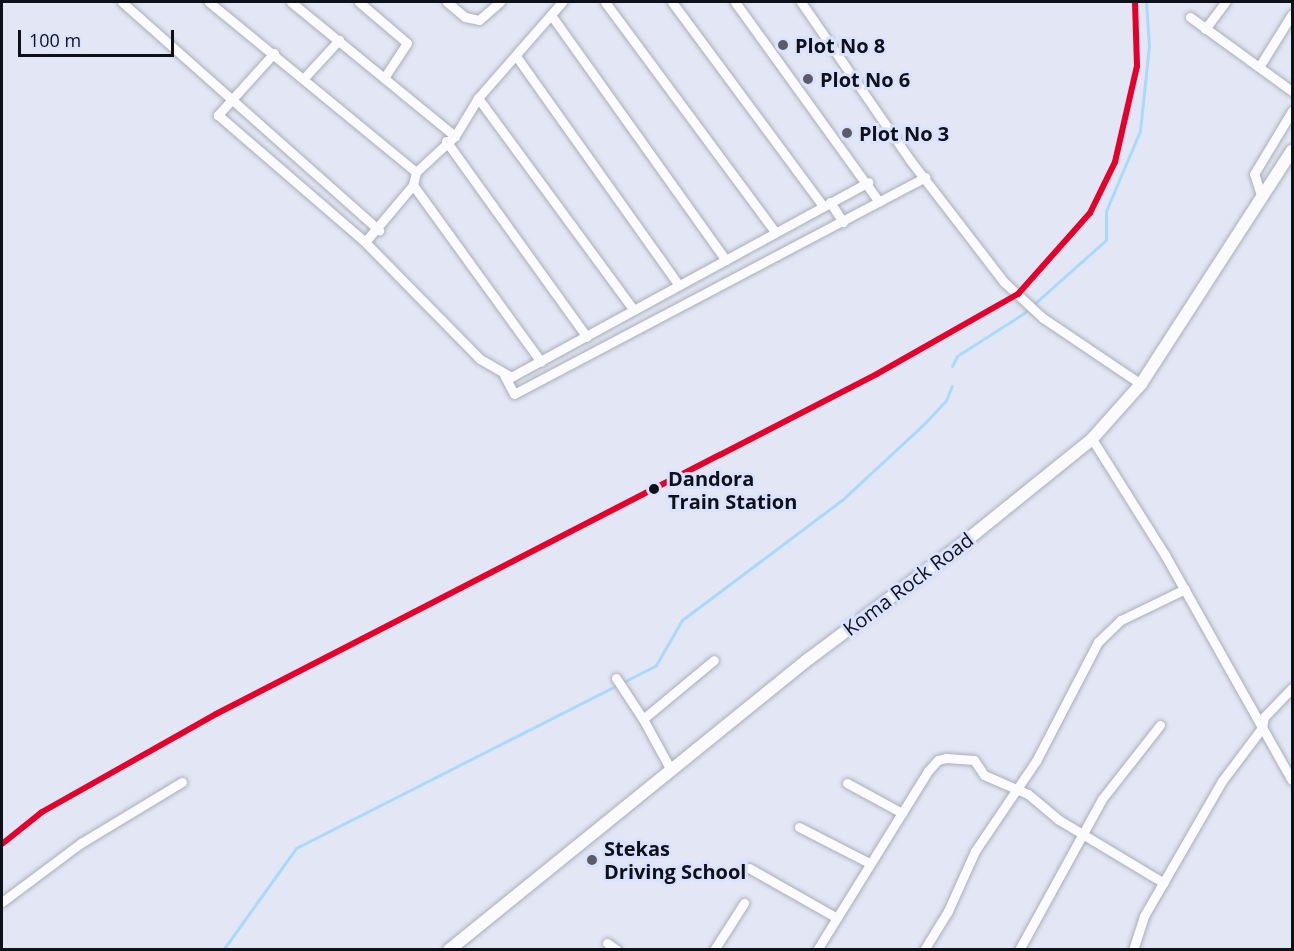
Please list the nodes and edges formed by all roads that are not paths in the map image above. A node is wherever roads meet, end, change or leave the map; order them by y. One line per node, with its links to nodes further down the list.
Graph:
1 (123, 2): 24 (street)
2 (208, 2): 18 (street)
3 (291, 2): 17 (street)
4 (359, 2): 22 (street)
5 (447, 2): 6 (street)
6 (500, 2)
7 (562, 2): 14 (street)
8 (605, 2): 39 (street)
9 (672, 2): 36 (street)
10 (735, 2): 32 (street)
11 (801, 2): 31 (street)
12 (1225, 2): 16 (street)
13 (1293, 14): 20 (street)
14 (551, 15): 19 (street); 41 (street)
15 (1190, 17): 16 (street)
16 (1205, 29): 20 (street)
17 (339, 40): 21 (street); 22 (street)
18 (274, 53): 21 (street); 24 (street)
19 (516, 56): 25 (street); 43 (street)
20 (1259, 67): 23 (street)
21 (304, 78): 30 (street)
22 (384, 78): 27 (street)
23 (1293, 91)
24 (233, 96): 38 (street); 40 (street)
25 (478, 98): 27 (street); 45 (street)
26 (1293, 111): 34 (street)
27 (455, 136): 28 (street)
28 (446, 141): 30 (street); 46 (street)
29 (1293, 151): 34 (main road, Koma Rock Road)
30 (416, 172): 33 (street)
31 (925, 177): 35 (street); 49 (street)
32 (868, 182): 35 (street); 36 (street)
33 (413, 185): 38 (street); 47 (street)
34 (1262, 198): 49 (main road, Koma Rock Road)
35 (879, 202): 37 (street)
36 (826, 204): 37 (street); 39 (street)
37 (843, 222): 44 (street)
38 (379, 230): 40 (street)
39 (775, 232): 41 (street)
40 (365, 242): 48 (street)
41 (726, 260): 42 (street)
42 (703, 272): 43 (street); 44 (street)
43 (680, 285): 45 (street)
44 (711, 291): 48 (street)
45 (634, 310): 46 (street)
46 (587, 337): 47 (street)
47 (541, 362): 48 (street)
48 (504, 375)
49 (1141, 384): 50 (main road, Koma Rock Road)
50 (1092, 439): 51 (street); 58 (main road, Koma Rock Road)
51 (1185, 589): 57 (street); 62 (street)
52 (714, 660): 55 (street)
53 (616, 678): 55 (street)
54 (1293, 688): 57 (street)
55 (643, 719): 58 (street)
56 (1160, 725): 65 (street)
57 (1262, 728): 59 (street); 68 (street)
58 (671, 770): 73 (main road, Koma Rock Road)
59 (1293, 780)
60 (182, 782): 69 (street)
61 (847, 783): 63 (street)
62 (1015, 793): 63 (street); 65 (street); 77 (street)
63 (902, 813): 66 (street)
64 (799, 827): 66 (street)
65 (1085, 836): 68 (street); 78 (street)
66 (869, 863): 71 (street)
67 (748, 868): 71 (street)
68 (1164, 883): 79 (street)
69 (2, 902)
70 (744, 903): 75 (street)
71 (837, 918): 76 (street)
72 (607, 943): 74 (street)
73 (455, 947)
74 (617, 950)
75 (714, 950)
76 (816, 950)
77 (924, 950)
78 (1019, 950)
79 (1134, 950)

